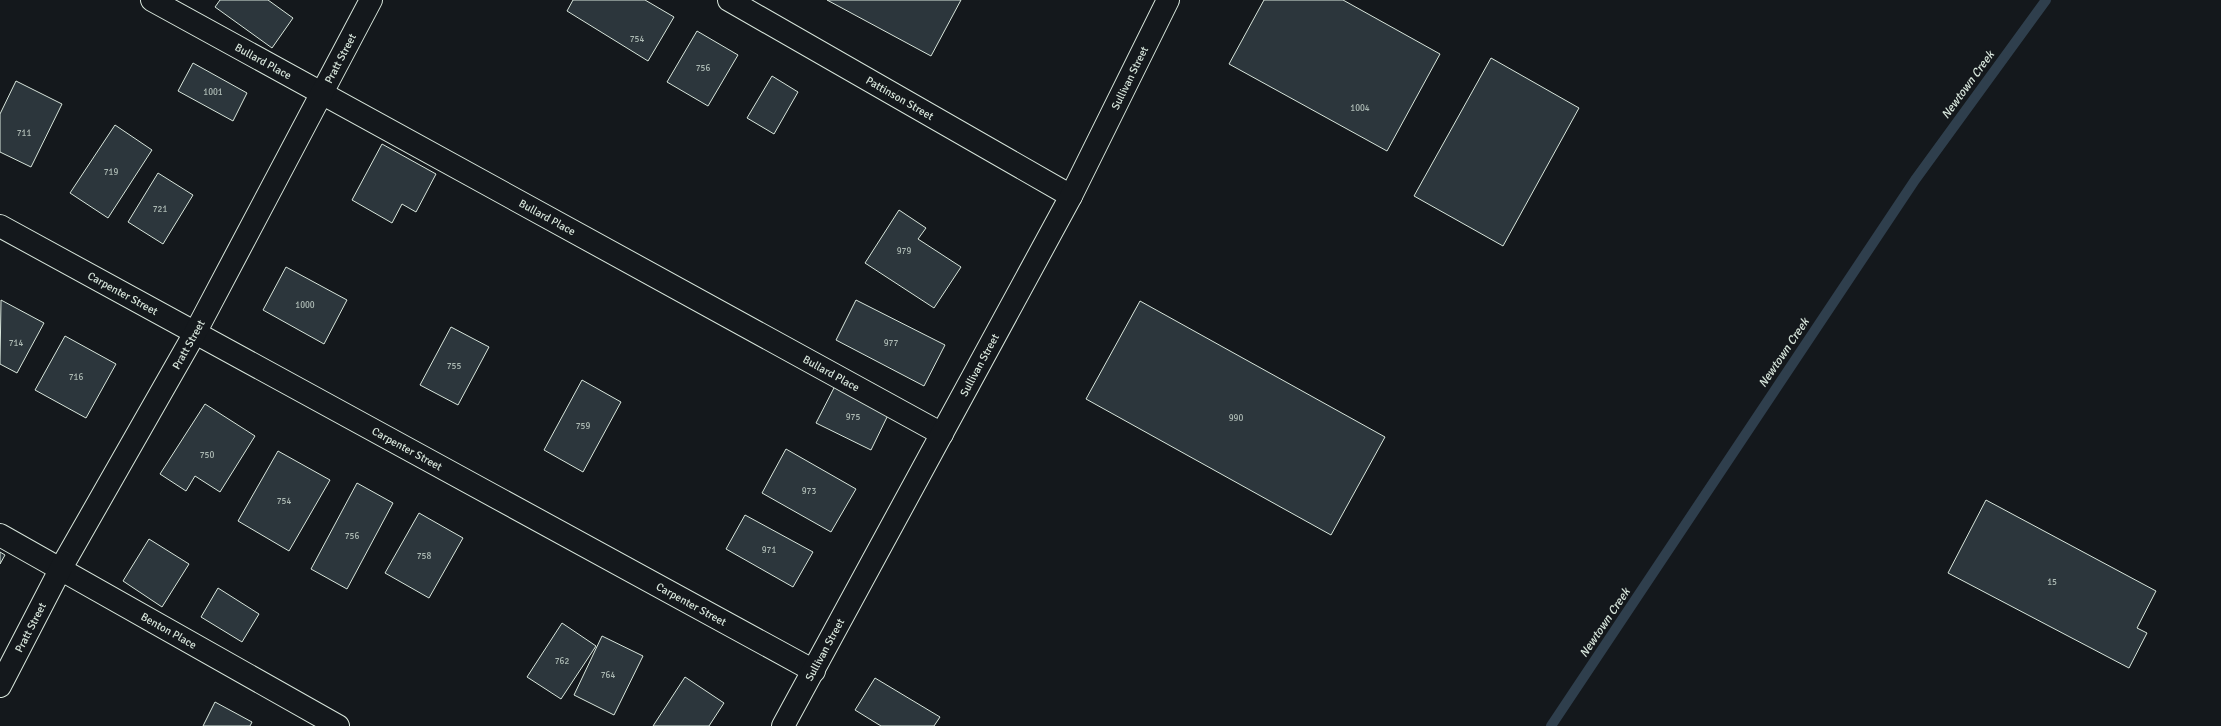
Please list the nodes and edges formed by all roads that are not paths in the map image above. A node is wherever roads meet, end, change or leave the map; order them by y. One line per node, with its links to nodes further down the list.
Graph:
1 (152, 0): 5 (street, Bullard Place)
2 (370, 0): 5 (street, Pratt Street)
3 (729, 0): 6 (street, Pattinson Street)
4 (1168, 0): 6 (street, Sullivan Street)
5 (321, 93): 8 (street, Pratt Street); 9 (street, Bullard Place)
6 (1071, 196): 9 (street, Sullivan Street)
7 (0, 226): 8 (street, Carpenter Street)
8 (195, 333): 11 (street, Pratt Street); 12 (street, Carpenter Street)
9 (942, 434): 12 (street, Sullivan Street)
10 (0, 535): 11 (street, Benton Place)
11 (61, 568): 13 (street, Pratt Street); 14 (street, Benton Place)
12 (814, 671): 15 (street, Sullivan Street)
13 (0, 686)
14 (338, 726)
15 (783, 726)

